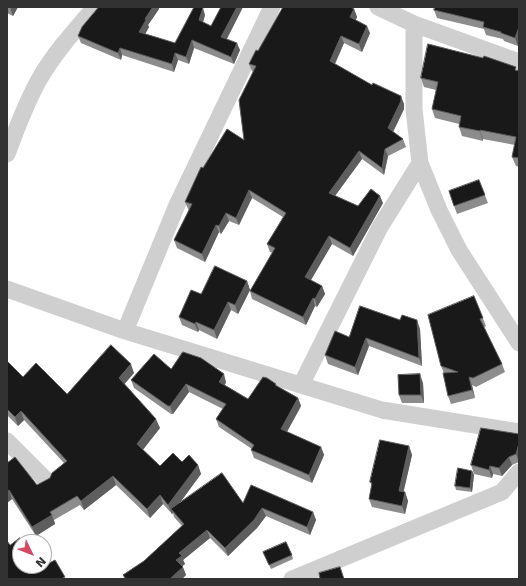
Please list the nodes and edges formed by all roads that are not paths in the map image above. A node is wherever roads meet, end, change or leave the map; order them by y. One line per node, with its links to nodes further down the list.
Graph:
1 (95, 7): 6 (street)
2 (272, 7): 9 (street)
3 (378, 7): 4 (street)
4 (414, 24): 5 (street); 7 (street)
5 (519, 62)
6 (7, 154)
7 (420, 163): 10 (street); 11 (street)
8 (7, 289): 9 (street)
9 (125, 331): 11 (street)
10 (519, 343)
11 (301, 385): 12 (street)
12 (519, 432)
13 (7, 441): 15 (street)
14 (519, 472): 16 (street)
15 (46, 480)
16 (292, 579)

